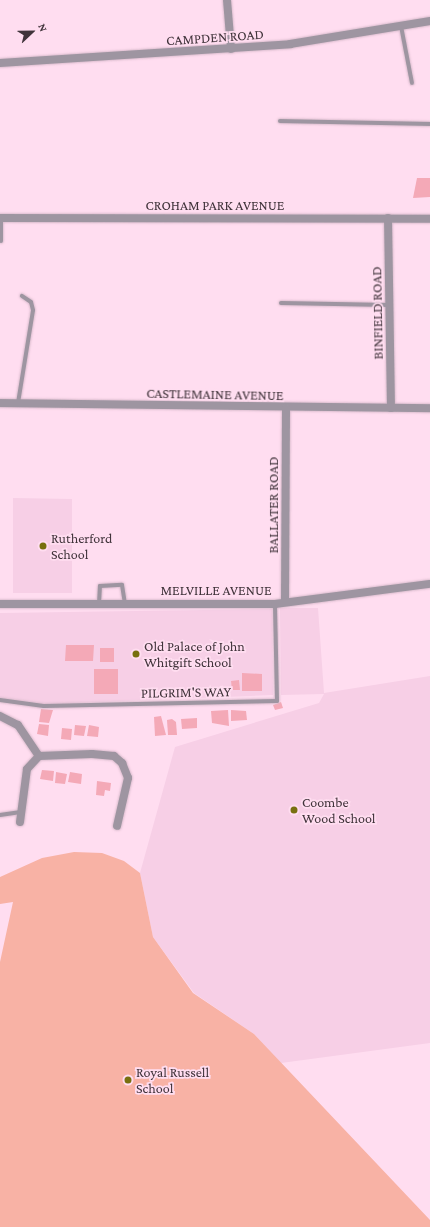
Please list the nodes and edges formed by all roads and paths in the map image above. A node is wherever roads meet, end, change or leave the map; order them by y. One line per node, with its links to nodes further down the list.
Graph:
1 (228, 0): 4 (street)
2 (430, 21): 3 (street, CAMPDEN ROAD)
3 (401, 26): 4 (street, CAMPDEN ROAD); 6 (lane)
4 (231, 49): 5 (street, CAMPDEN ROAD)
5 (0, 63)
6 (412, 83)
7 (280, 121): 8 (lane)
8 (430, 124)
9 (0, 218): 10 (street, CROHAM PARK AVENUE); 12 (lane)
10 (388, 218): 11 (street, CROHAM PARK AVENUE); 15 (street, BINFIELD ROAD)
11 (430, 219)
12 (1, 241)
13 (22, 296): 17 (lane)
14 (281, 303): 15 (lane)
15 (389, 305): 19 (street, BINFIELD ROAD)
16 (0, 403): 17 (street, CASTLEMAINE AVENUE)
17 (18, 404): 18 (street, CASTLEMAINE AVENUE)
18 (286, 408): 19 (street, CASTLEMAINE AVENUE); 22 (street, BALLATER ROAD)
19 (391, 408): 20 (street, CASTLEMAINE AVENUE)
20 (430, 408)
21 (430, 584): 22 (street, MELVILLE AVENUE)
22 (285, 602): 26 (street, MELVILLE AVENUE)
23 (0, 604): 24 (street, MELVILLE AVENUE)
24 (99, 604): 25 (street, MELVILLE AVENUE); 25 (lane)
25 (125, 604): 26 (street, MELVILLE AVENUE)
26 (275, 604): 27 (lane, PILGRIM'S WAY)
27 (0, 700)
28 (0, 716): 29 (street)
29 (38, 756): 30 (street); 33 (street)
30 (21, 812): 31 (lane); 32 (street)
31 (0, 814)
32 (20, 822)
33 (117, 826)

